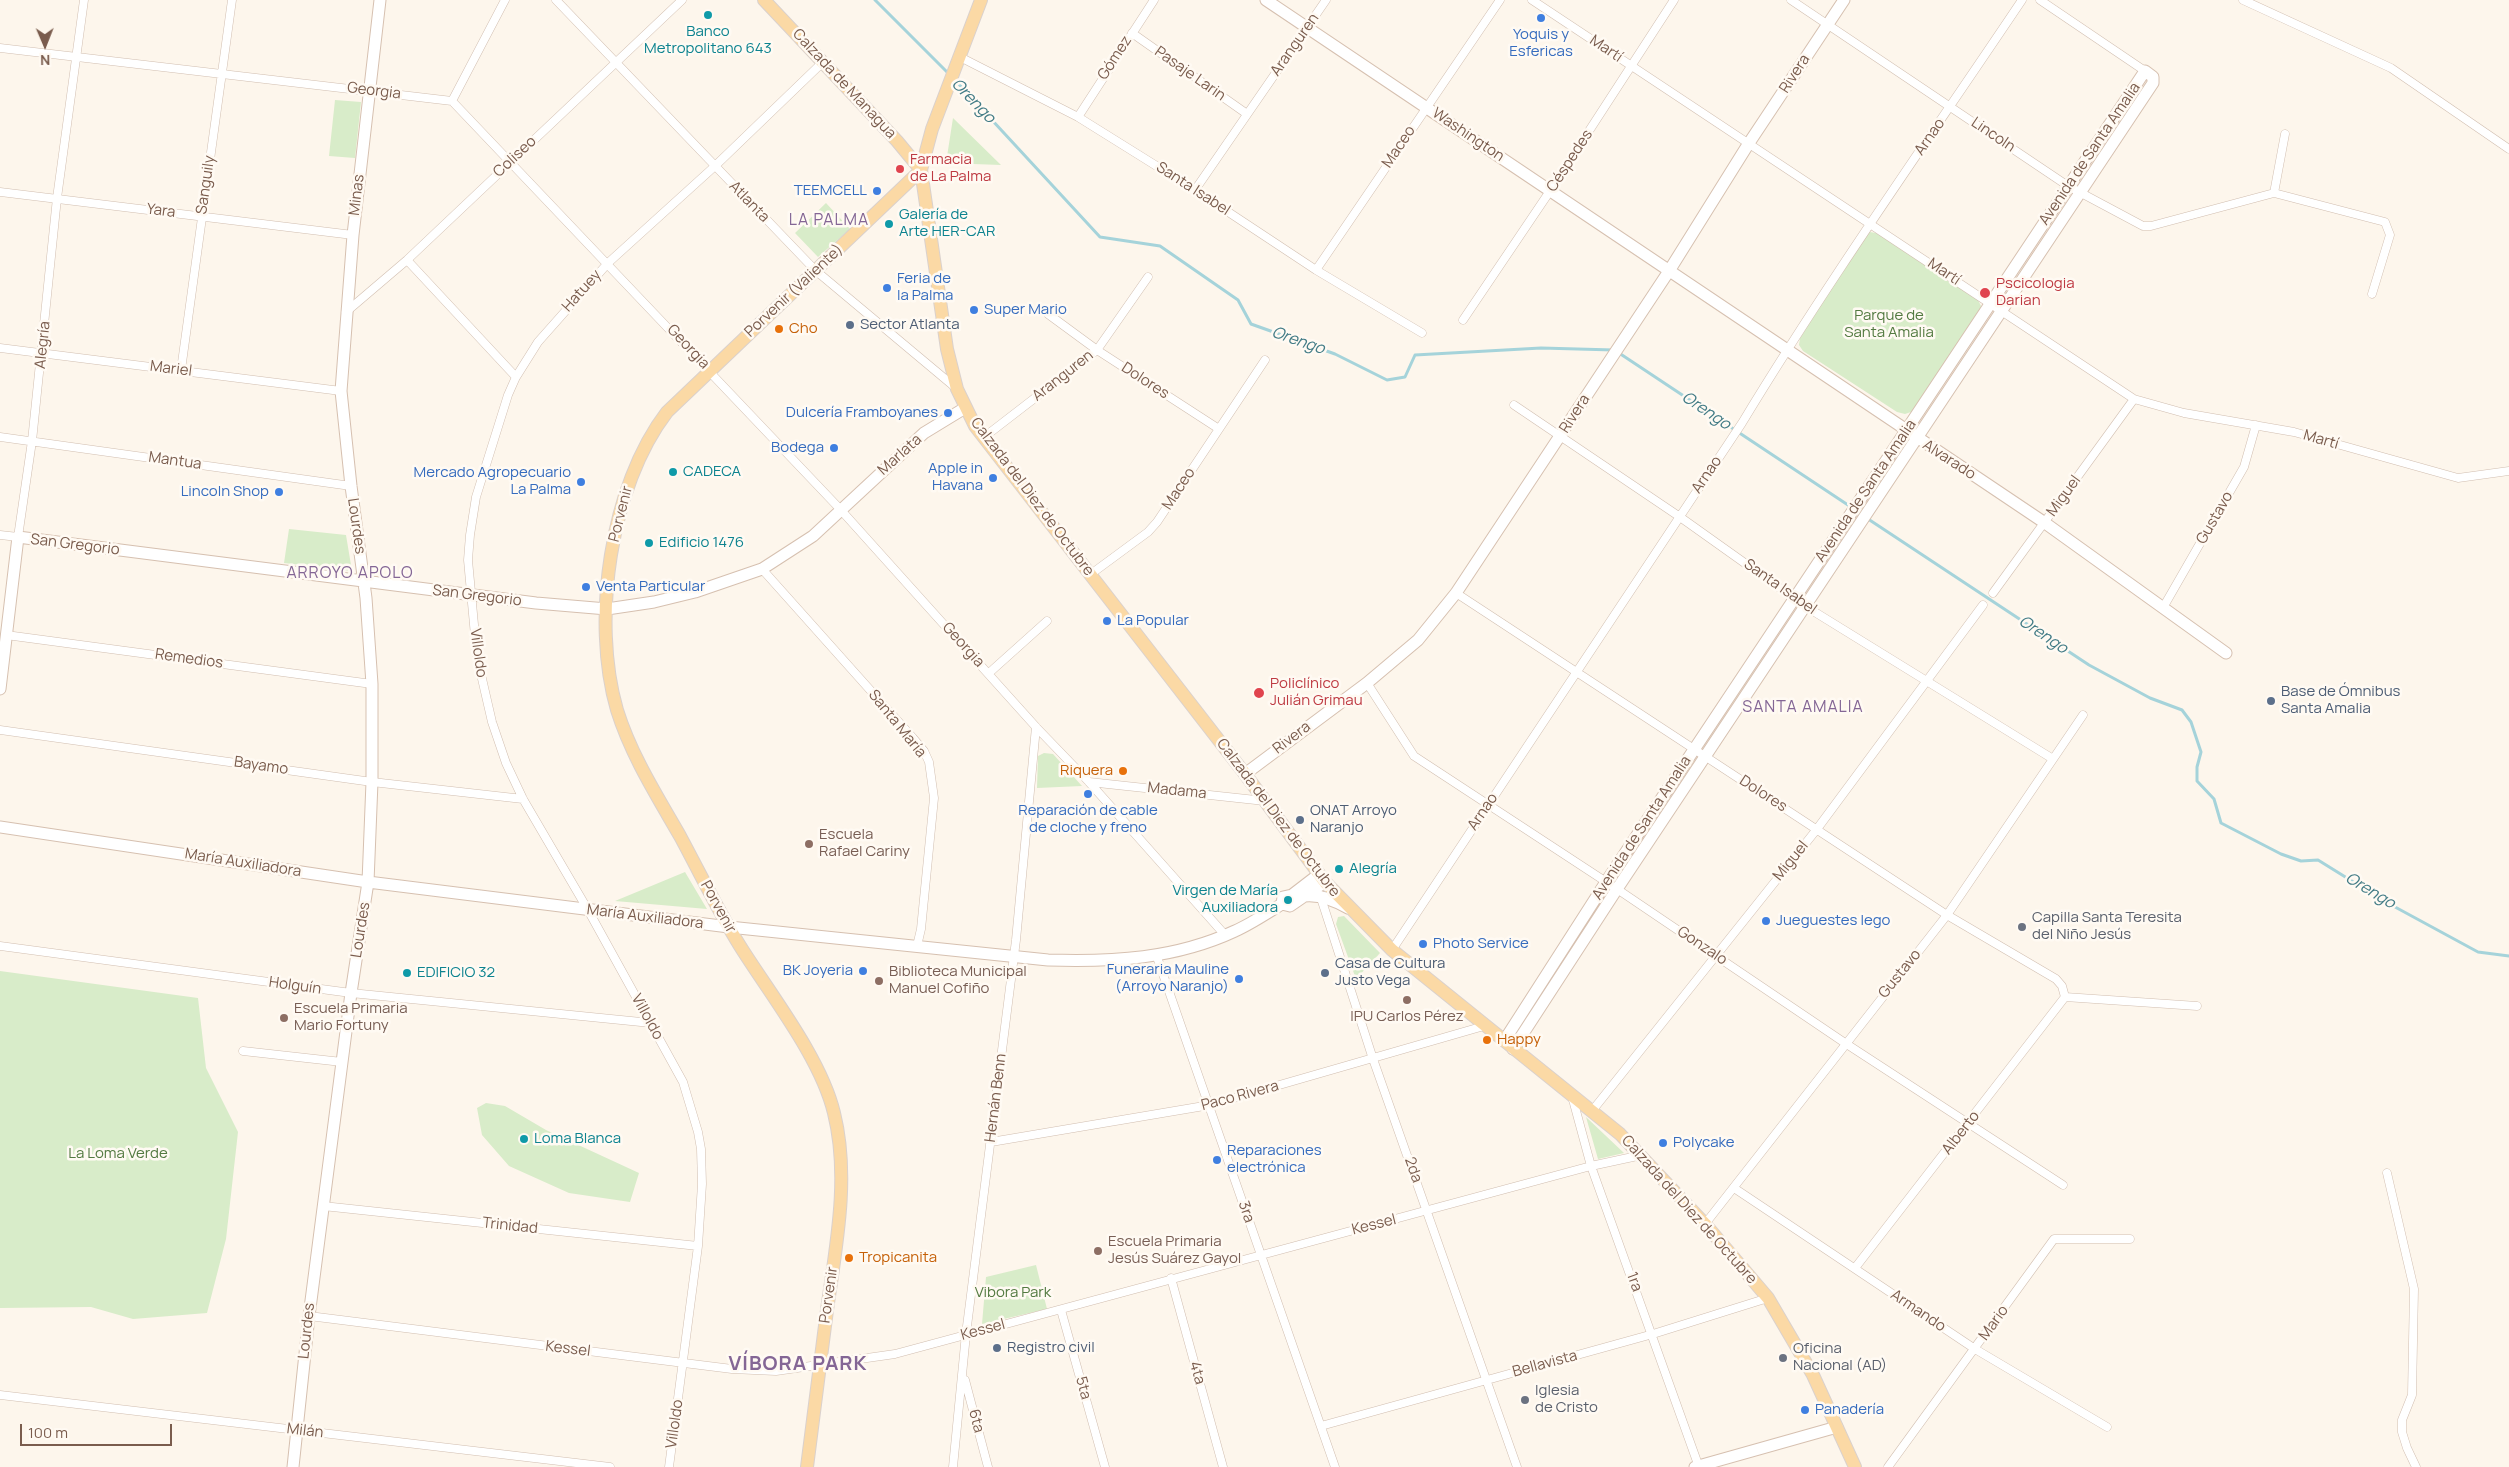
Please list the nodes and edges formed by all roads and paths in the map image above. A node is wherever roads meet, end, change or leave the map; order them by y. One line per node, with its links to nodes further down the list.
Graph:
1 (84, 0): 24 (street, Alegría)
2 (232, 0): 30 (street, Sanguily)
3 (380, 0): 31 (street, Minas)
4 (505, 0): 32 (street)
5 (556, 0): 27 (street, Atlanta)
6 (682, 0): 27 (street, Coliseo)
7 (764, 0): 25 (main road, Calzada de Managua)
8 (981, 0): 26 (main road)
9 (1154, 0): 22 (street, Gómez)
10 (1266, 0): 21 (street, Washington)
11 (1326, 0): 21 (street, Aranguren)
12 (1500, 0): 34 (street, Maceo)
13 (1532, 0): 28 (street, Martí)
14 (1674, 0): 28 (street, Céspedes)
15 (1791, 0): 20 (street, Lincoln)
16 (1844, 0): 20 (street, Rivera)
17 (2022, 0): 33 (street, Arnao)
18 (2040, 0): 29 (street)
19 (2243, 0): 41 (street)
20 (1827, 25): 33 (street, Lincoln); 40 (street, Rivera)
21 (1307, 28): 34 (street, Washington); 35 (street, Aranguren)
22 (1132, 33): 35 (street, Pasaje Larin); 36 (street, Gómez)
23 (0, 48): 24 (street, Georgia)
24 (76, 57): 30 (street, Georgia); 51 (street, Alegría)
25 (824, 61): 39 (main road, Calzada de Managua); 43 (street, Hatuey)
26 (957, 61): 36 (street, Santa Isabel); 37 (main road)
27 (614, 63): 42 (street, Coliseo); 43 (street, Atlanta)
28 (1631, 66): 40 (street, Martí); 47 (street, Céspedes)
29 (2145, 71): 45 (street, Avenida de Santa Amalia); 50 (street, Avenida de Santa Amalia)
30 (223, 74): 31 (street, Georgia); 52 (street, Sanguily)
31 (369, 90): 32 (street, Georgia); 54 (street, Minas)
32 (452, 101): 42 (street, Georgia)
33 (1951, 106): 45 (street, Lincoln); 53 (street, Arnao)
34 (1426, 108): 47 (street, Washington); 58 (street, Maceo)
35 (1247, 114): 46 (street, Aranguren)
36 (1078, 117): 46 (street, Santa Isabel)
37 (932, 129): 39 (main road); 44 (main road)
38 (2285, 134): 49 (street)
39 (897, 141): 44 (main road, Calzada de Managua)
40 (1749, 143): 53 (street, Martí); 59 (street, Rivera)
41 (2509, 149)
42 (511, 161): 55 (street, Coliseo); 56 (street, Georgia)
43 (715, 166): 56 (street, Hatuey); 57 (street, Atlanta)
44 (921, 170): 57 (main road, Porvenir (Valiente)); 76 (main road, Calzada del Diez de Octubre)
45 (2068, 186): 50 (street, Lincoln); 62 (street, Avenida de Santa Amalia)
46 (1195, 190): 58 (street, Santa Isabel)
47 (1550, 191): 59 (street, Washington); 66 (street, Céspedes)
48 (0, 192): 51 (street, Yara)
49 (2274, 193): 50 (street, Lincoln); 61 (street)
50 (2080, 194): 63 (street, Avenida de Santa Amalia)
51 (57, 198): 52 (street, Yara); 71 (street, Alegría)
52 (201, 216): 54 (street, Yara); 73 (street, Sanguily)
53 (1870, 223): 62 (street, Martí); 70 (street, Arnao)
54 (352, 235): 64 (street, Minas)
55 (407, 260): 64 (street, Coliseo); 75 (street)
56 (608, 263): 74 (street, Georgia); 75 (street, Hatuey)
57 (815, 270): 74 (main road, Porvenir (Valiente)); 76 (street, Atlanta)
58 (1316, 270): 67 (street, Santa Isabel)
59 (1669, 271): 70 (street, Alvarado); 84 (street, Rivera)
60 (1148, 277): 69 (street, Aranguren)
61 (2372, 294)
62 (1991, 304): 63 (street, Martí); 83 (street, Avenida de Santa Amalia)
63 (2001, 311): 78 (street, Martí); 87 (street, Avenida de Santa Amalia)
64 (346, 312): 77 (street, Minas)
65 (1048, 314): 69 (street, Dolores)
66 (1463, 320)
67 (1422, 333)
68 (0, 348): 71 (street, Mariel)
69 (1097, 350): 82 (street, Dolores); 86 (street, Aranguren)
70 (1787, 350): 83 (street, Alvarado); 92 (street, Arnao)
71 (42, 355): 73 (street, Mariel); 88 (street, Alegría)
72 (1265, 360): 82 (street, Maceo)
73 (181, 370): 77 (street, Mariel)
74 (710, 370): 91 (street, Georgia); 106 (main road, Porvenir)
75 (516, 377): 101 (street, Hatuey)
76 (957, 389): 80 (main road, Calzada del Diez de Octubre)
77 (341, 391): 90 (street, Lourdes)
78 (2134, 399): 81 (street, Martí); 93 (street, Miguel)
79 (1514, 405): 84 (street, Santa Isabel)
80 (965, 408): 86 (main road, Calzada del Diez de Octubre); 91 (street, Marlata)
81 (2256, 425): 89 (street, Martí); 105 (street, Gustavo)
82 (1218, 429): 97 (street, Maceo)
83 (1906, 432): 87 (street, Alvarado); 102 (street, Avenida de Santa Amalia)
84 (1560, 436): 92 (street, Santa Isabel); 99 (street, Rivera)
85 (0, 437): 88 (street, Mantua)
86 (983, 438): 97 (main road, Calzada del Diez de Octubre)
87 (1916, 439): 93 (street, Alvarado); 104 (street, Avenida de Santa Amalia)
88 (32, 441): 90 (street, Mantua); 95 (street, Alegría)
89 (2509, 471)
90 (350, 486): 98 (street, Lourdes)
91 (840, 509): 96 (street, San Gregorio); 111 (street, Georgia)
92 (1680, 517): 102 (street, Santa Isabel); 110 (street, Arnao)
93 (2045, 523): 100 (street, Miguel); 105 (street, Alvarado)
94 (0, 535): 95 (street, San Gregorio)
95 (18, 537): 98 (street, San Gregorio); 108 (street, Alegría)
96 (762, 569): 106 (street, San Gregorio); 140 (street, Santa María)
97 (1091, 574): 122 (main road, Calzada del Diez de Octubre)
98 (364, 582): 101 (street, San Gregorio); 114 (street, Lourdes)
99 (1456, 593): 110 (street, Dolores); 113 (street, Rivera)
100 (1993, 593)
101 (470, 595): 106 (street, San Gregorio); 125 (street, Villoldo)
102 (1794, 598): 104 (street, Santa Isabel); 119 (street, Avenida de Santa Amalia)
103 (1983, 605): 112 (street, Miguel)
104 (1805, 606): 112 (street, Santa Isabel); 120 (street, Avenida de Santa Amalia)
105 (2164, 606): 109 (street, Alvarado)
106 (607, 609): 137 (main road, Porvenir)
107 (1047, 621): 111 (street)
108 (6, 635): 114 (street, Remedios); 115 (street, Alegría)
109 (2226, 653)
110 (1578, 671): 119 (street, Dolores); 127 (street, Arnao)
111 (989, 673): 117 (street, Georgia)
112 (1928, 680): 121 (street, Santa Isabel); 129 (street, Miguel)
113 (1367, 683): 122 (street, Rivera); 127 (street, Gonzalo)
114 (372, 684): 123 (street, Lourdes)
115 (0, 689)
116 (2082, 715): 121 (street, Gustavo)
117 (1036, 728): 124 (street, Georgia); 143 (street, Hernán Benn)
118 (0, 730): 123 (street, Bayamo)
119 (1695, 749): 120 (street, Dolores); 131 (street, Avenida de Santa Amalia)
120 (1705, 756): 129 (street, Dolores); 133 (street, Avenida de Santa Amalia)
121 (2053, 759): 136 (street, Gustavo)
122 (1245, 774): 126 (main road, Calzada del Diez de Octubre)
123 (372, 782): 125 (street, Bayamo); 130 (street, Lourdes)
124 (1089, 782): 126 (street, Madama); 138 (street, Georgia)
125 (523, 800): 135 (street, Villoldo)
126 (1265, 801): 132 (main road, Calzada del Diez de Octubre)
127 (1487, 805): 131 (street, Gonzalo); 141 (street, Arnao)
128 (0, 826): 130 (street, María Auxiliadora)
129 (1817, 829): 136 (street, Dolores); 142 (street, Miguel)
130 (368, 882): 135 (street, María Auxiliadora); 145 (street, Lourdes)
131 (1606, 882): 133 (street, Gonzalo); 151 (street, Avenida de Santa Amalia)
132 (1319, 884): 134 (street, María Auxiliadora); 134 (street, María Auxiliadora); 141 (main road, Calzada del Diez de Octubre); 153 (street, 2da)
133 (1616, 889): 142 (street, Gonzalo); 151 (street, Avenida de Santa Amalia)
134 (1282, 904): 138 (street, María Auxiliadora)
135 (588, 910): 137 (street, María Auxiliadora); 148 (street, Villoldo)
136 (1947, 915): 146 (street, Dolores); 150 (street, Gustavo)
137 (729, 927): 140 (street, María Auxiliadora); 180 (main road, Porvenir)
138 (1225, 935): 144 (street, María Auxiliadora)
139 (0, 946): 145 (street, Holguín)
140 (917, 946): 143 (street, María Auxiliadora)
141 (1392, 950): 149 (main road, Calzada del Diez de Octubre)
142 (1715, 954): 150 (street, Gonzalo); 157 (street, Miguel)
143 (1014, 957): 144 (street, María Auxiliadora); 159 (street, Hernán Benn)
144 (1157, 957): 156 (street, 3ra)
145 (351, 993): 148 (street, Holguín); 154 (street, Lourdes)
146 (2065, 997): 147 (street); 158 (street, Alberto)
147 (2197, 1006)
148 (651, 1023): 169 (street, Villoldo)
149 (1484, 1026): 151 (main road, Calzada del Diez de Octubre); 153 (street, Paco Rivera)
150 (1845, 1043): 158 (street, Gonzalo); 164 (street, Gustavo)
151 (1509, 1045): 155 (main road, Calzada del Diez de Octubre)
152 (243, 1051): 154 (street)
153 (1373, 1059): 156 (street, Paco Rivera); 166 (street, 2da)
154 (342, 1062): 165 (street, Lourdes)
155 (1572, 1096): 157 (main road, Calzada del Diez de Octubre); 161 (street, 1ra)
156 (1210, 1105): 159 (street, Paco Rivera); 170 (street, 3ra)
157 (1592, 1111): 160 (main road, Calzada del Diez de Octubre)
158 (1969, 1123): 163 (street, Gonzalo); 171 (street, Alberto)
159 (991, 1142): 176 (street, Hernán Benn)
160 (1642, 1155): 161 (street, Kessel); 167 (main road, Calzada del Diez de Octubre)
161 (1591, 1166): 166 (street, Kessel); 177 (street, 1ra)
162 (2387, 1173): 201 (street)
163 (2063, 1185)
164 (1734, 1188): 167 (street, Gustavo); 171 (street, Armando)
165 (323, 1206): 169 (street, Trinidad); 175 (street, Lourdes)
166 (1428, 1211): 170 (street, Kessel); 182 (street, 2da)
167 (1705, 1224): 173 (main road, Calzada del Diez de Octubre)
168 (2130, 1239): 178 (street, Mario)
169 (698, 1246): 179 (street, Villoldo)
170 (1260, 1254): 172 (street, Kessel); 184 (street, 3ra)
171 (1854, 1268): 178 (street, Armando)
172 (1171, 1278): 174 (street, Kessel); 195 (street, 4ta)
173 (1768, 1298): 177 (street, Bellavista); 185 (main road, Calzada del Diez de Octubre)
174 (1062, 1310): 176 (street, Kessel); 194 (street, 5ta)
175 (308, 1316): 179 (street, Kessel); 187 (street, Lourdes)
176 (966, 1334): 180 (street, Kessel); 181 (street, Hernán Benn)
177 (1653, 1334): 182 (street, Bellavista); 198 (street, 1ra)
178 (1975, 1350): 186 (street, Armando); 200 (street, Mario)
179 (683, 1364): 180 (street, Kessel); 190 (street, Villoldo)
180 (819, 1366): 191 (main road, Porvenir)
181 (963, 1376): 192 (street, Hernán Benn); 193 (street, 6ta)
182 (1488, 1380): 184 (street, Bellavista); 197 (street, 2da)
183 (0, 1395): 187 (street, Milán)
184 (1321, 1426): 196 (street, 3ra)
185 (1837, 1427): 198 (street); 199 (main road, Calzada del Diez de Octubre)
186 (2107, 1428)
187 (297, 1430): 188 (street, Lourdes); 189 (street, Milán)
188 (293, 1467)
189 (610, 1467)
190 (669, 1467)
191 (807, 1467)
192 (953, 1467)
193 (988, 1467)
194 (1105, 1467)
195 (1223, 1467)
196 (1335, 1467)
197 (1517, 1467)
198 (1698, 1467)
199 (1855, 1467)
200 (1888, 1467)
201 (2416, 1467)

